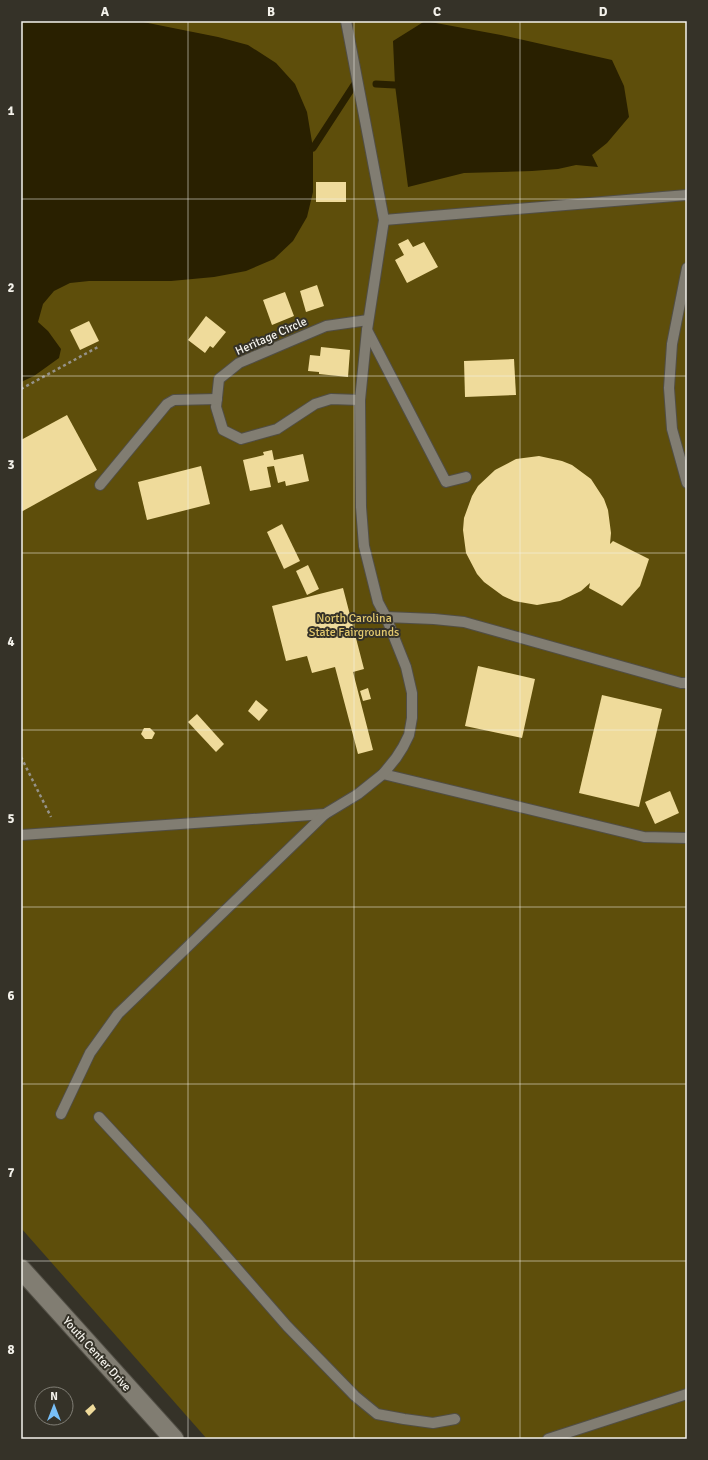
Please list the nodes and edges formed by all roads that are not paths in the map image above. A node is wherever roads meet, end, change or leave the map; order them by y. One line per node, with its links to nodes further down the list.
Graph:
1 (346, 21): 3 (lane)
2 (687, 195): 3 (lane)
3 (384, 220): 5 (lane)
4 (687, 268): 9 (lane)
5 (368, 325): 6 (lane, Heritage Circle); 7 (lane); 8 (lane)
6 (217, 399): 7 (lane, Heritage Circle); 10 (lane)
7 (360, 400): 11 (lane)
8 (466, 477)
9 (687, 483)
10 (100, 486)
11 (386, 617): 12 (lane); 13 (lane)
12 (687, 683)
13 (383, 774): 14 (lane); 16 (lane)
14 (324, 814): 15 (lane); 17 (lane)
15 (21, 835)
16 (687, 838)
17 (60, 1114)
18 (99, 1117): 21 (lane)
19 (21, 1269): 22 (street, Youth Center Drive)
20 (687, 1394): 23 (lane)
21 (455, 1419)
22 (174, 1439)
23 (548, 1439)

